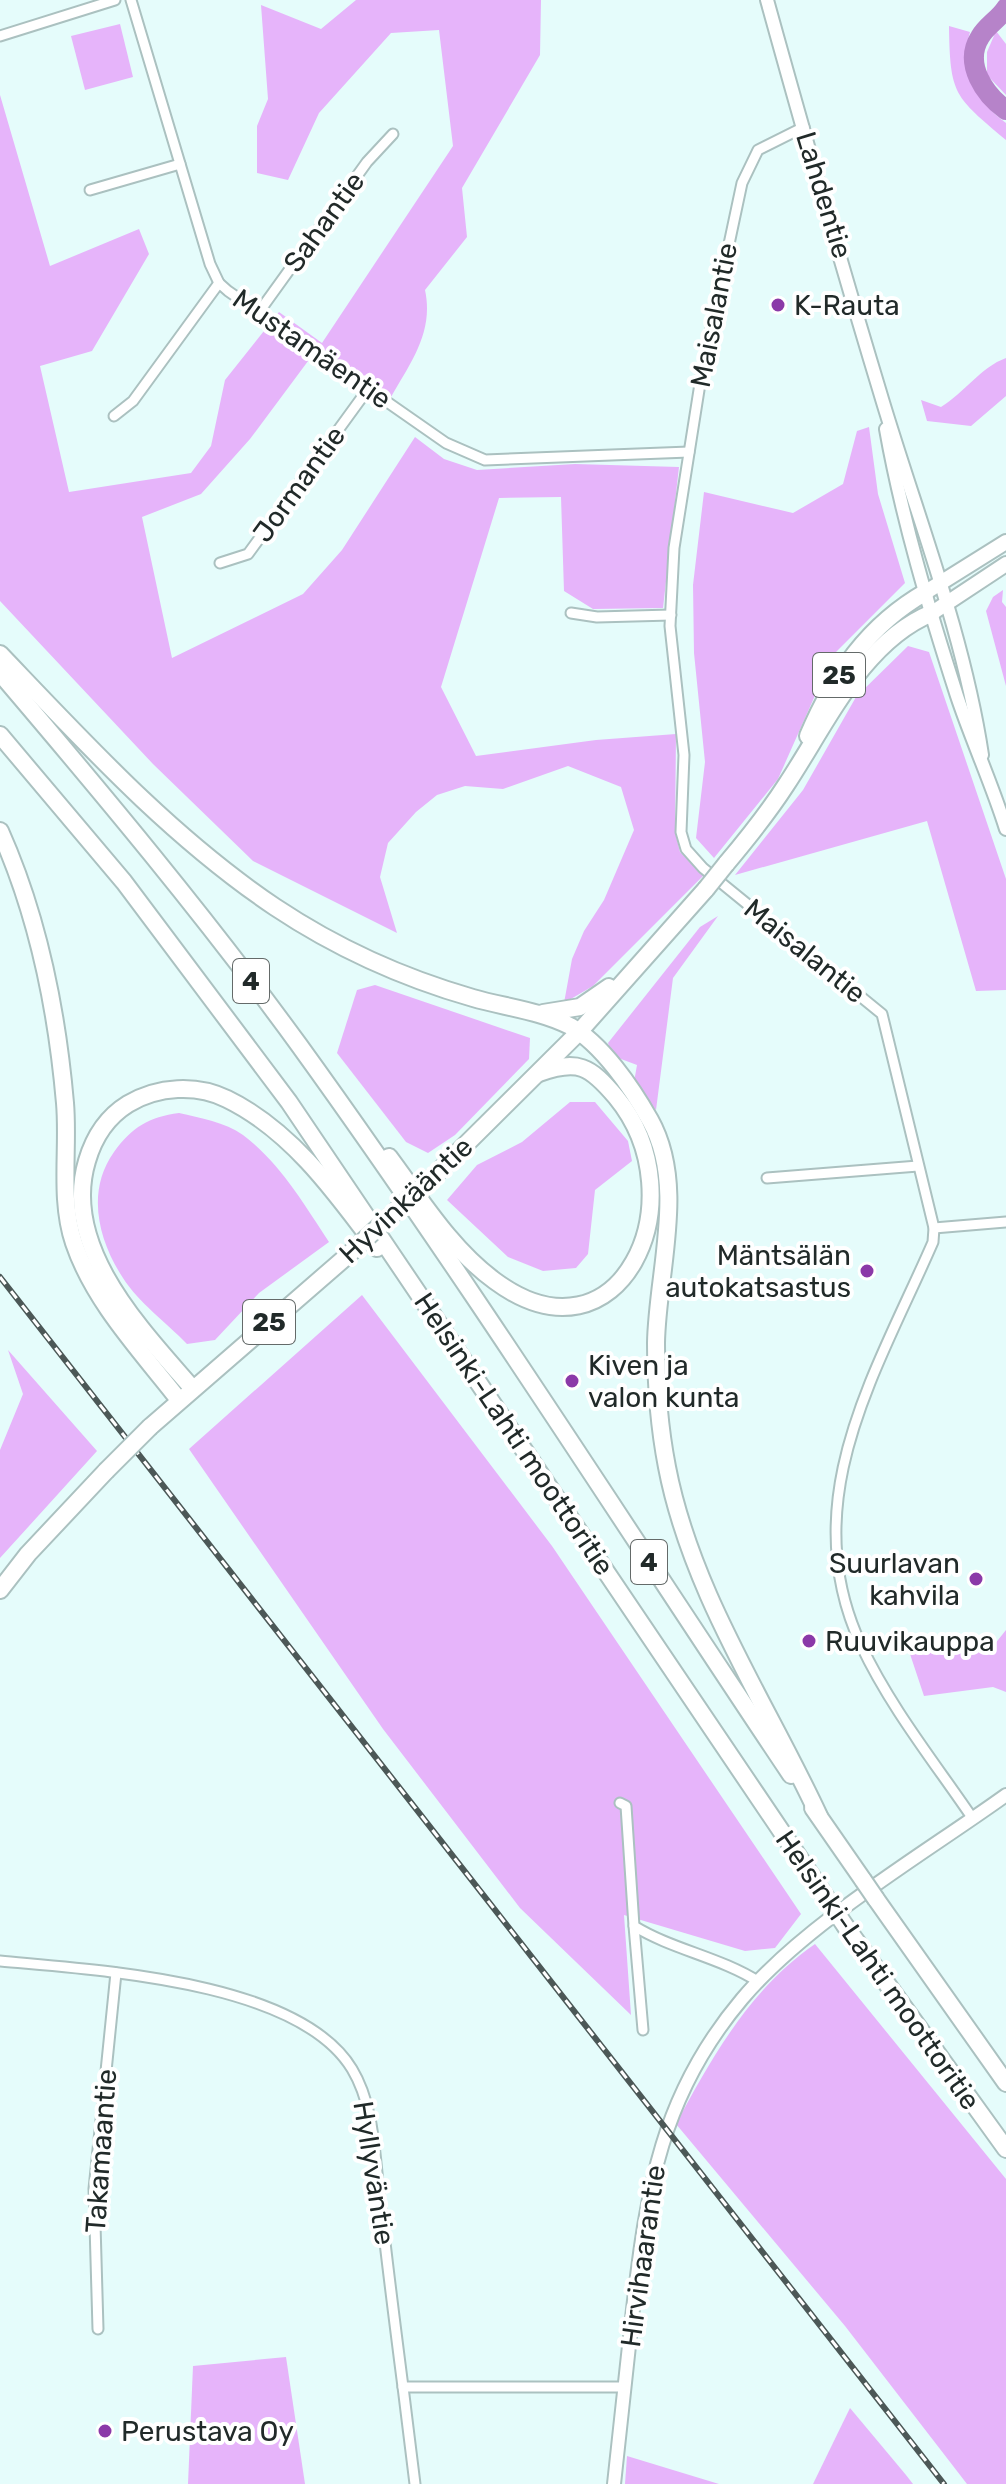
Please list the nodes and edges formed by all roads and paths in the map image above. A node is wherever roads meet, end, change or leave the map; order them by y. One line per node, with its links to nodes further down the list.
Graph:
1 (115, 0): 4 (street)
2 (131, 0): 7 (street, Mustamäentie)
3 (767, 0): 5 (main road, Lahdentie)
4 (0, 36)
5 (804, 127): 13 (street, Maisalantie); 17 (main road, Lahdentie)
6 (393, 134): 10 (street, Sahantie)
7 (180, 164): 8 (street); 9 (street, Mustamäentie)
8 (90, 190)
9 (219, 283): 10 (street, Mustamäentie); 12 (street)
10 (259, 312): 11 (street, Mustamäentie)
11 (368, 389): 13 (street, Mustamäentie); 15 (street, Jormantie)
12 (114, 416)
13 (689, 452): 20 (street, Maisalantie)
14 (1006, 542): 17 (main road)
15 (220, 563)
16 (1006, 564): 18 (main road)
17 (933, 588): 18 (main road, Lahdentie); 24 (highway, Hyvinkääntie / 25)
18 (940, 609): 24 (highway, Hyvinkääntie / 25); 25 (main road, Lahdentie)
19 (571, 613): 20 (street)
20 (671, 615): 32 (street, Maisalantie)
21 (0, 654): 28 (highway)
22 (0, 673): 30 (highway, Helsinki-Lahti moottoritie / 4)
23 (0, 735): 38 (highway, Helsinki-Lahti moottoritie / 4)
24 (786, 785): 27 (highway, Hyvinkääntie / 25, bridge)
25 (1006, 829)
26 (0, 831): 37 (highway)
27 (650, 953): 28 (highway); 29 (highway, Hyvinkääntie / 25)
28 (524, 1012): 29 (highway)
29 (579, 1032): 31 (highway, Hyvinkääntie / 25); 42 (highway)
30 (300, 1048): 31 (highway); 42 (highway, Helsinki-Lahti moottoritie / 4)
31 (539, 1073): 36 (highway, Hyvinkääntie / 25, bridge)
32 (918, 1166): 33 (street); 35 (street, Maisalantie)
33 (767, 1178)
34 (1006, 1222): 35 (street)
35 (934, 1228): 43 (street)
36 (192, 1388): 37 (highway, Hyvinkääntie / 25); 38 (highway)
37 (179, 1400): 39 (highway, Hyvinkääntie / 25, bridge)
38 (493, 1404): 50 (highway, Helsinki-Lahti moottoritie / 4, bridge)
39 (0, 1590)
40 (1006, 1795): 43 (main road, Hirvihaarantie)
41 (620, 1803): 44 (street)
42 (819, 1816): 49 (highway, Helsinki-Lahti moottoritie / 4, bridge)
43 (973, 1819): 47 (main road, Hirvihaarantie)
44 (634, 1926): 47 (street); 48 (street)
45 (0, 1961): 46 (street, Hyllyväntie)
46 (116, 1973): 51 (street, Takamaantie); 52 (street, Hyllyväntie)
47 (759, 1982): 53 (main road, Hirvihaarantie)
48 (643, 2030)
49 (1006, 2083)
50 (1006, 2149)
51 (98, 2329)
52 (403, 2387): 53 (street); 54 (street, Hyllyväntie)
53 (623, 2387): 55 (main road, Hirvihaarantie)
54 (415, 2484)
55 (614, 2484)

